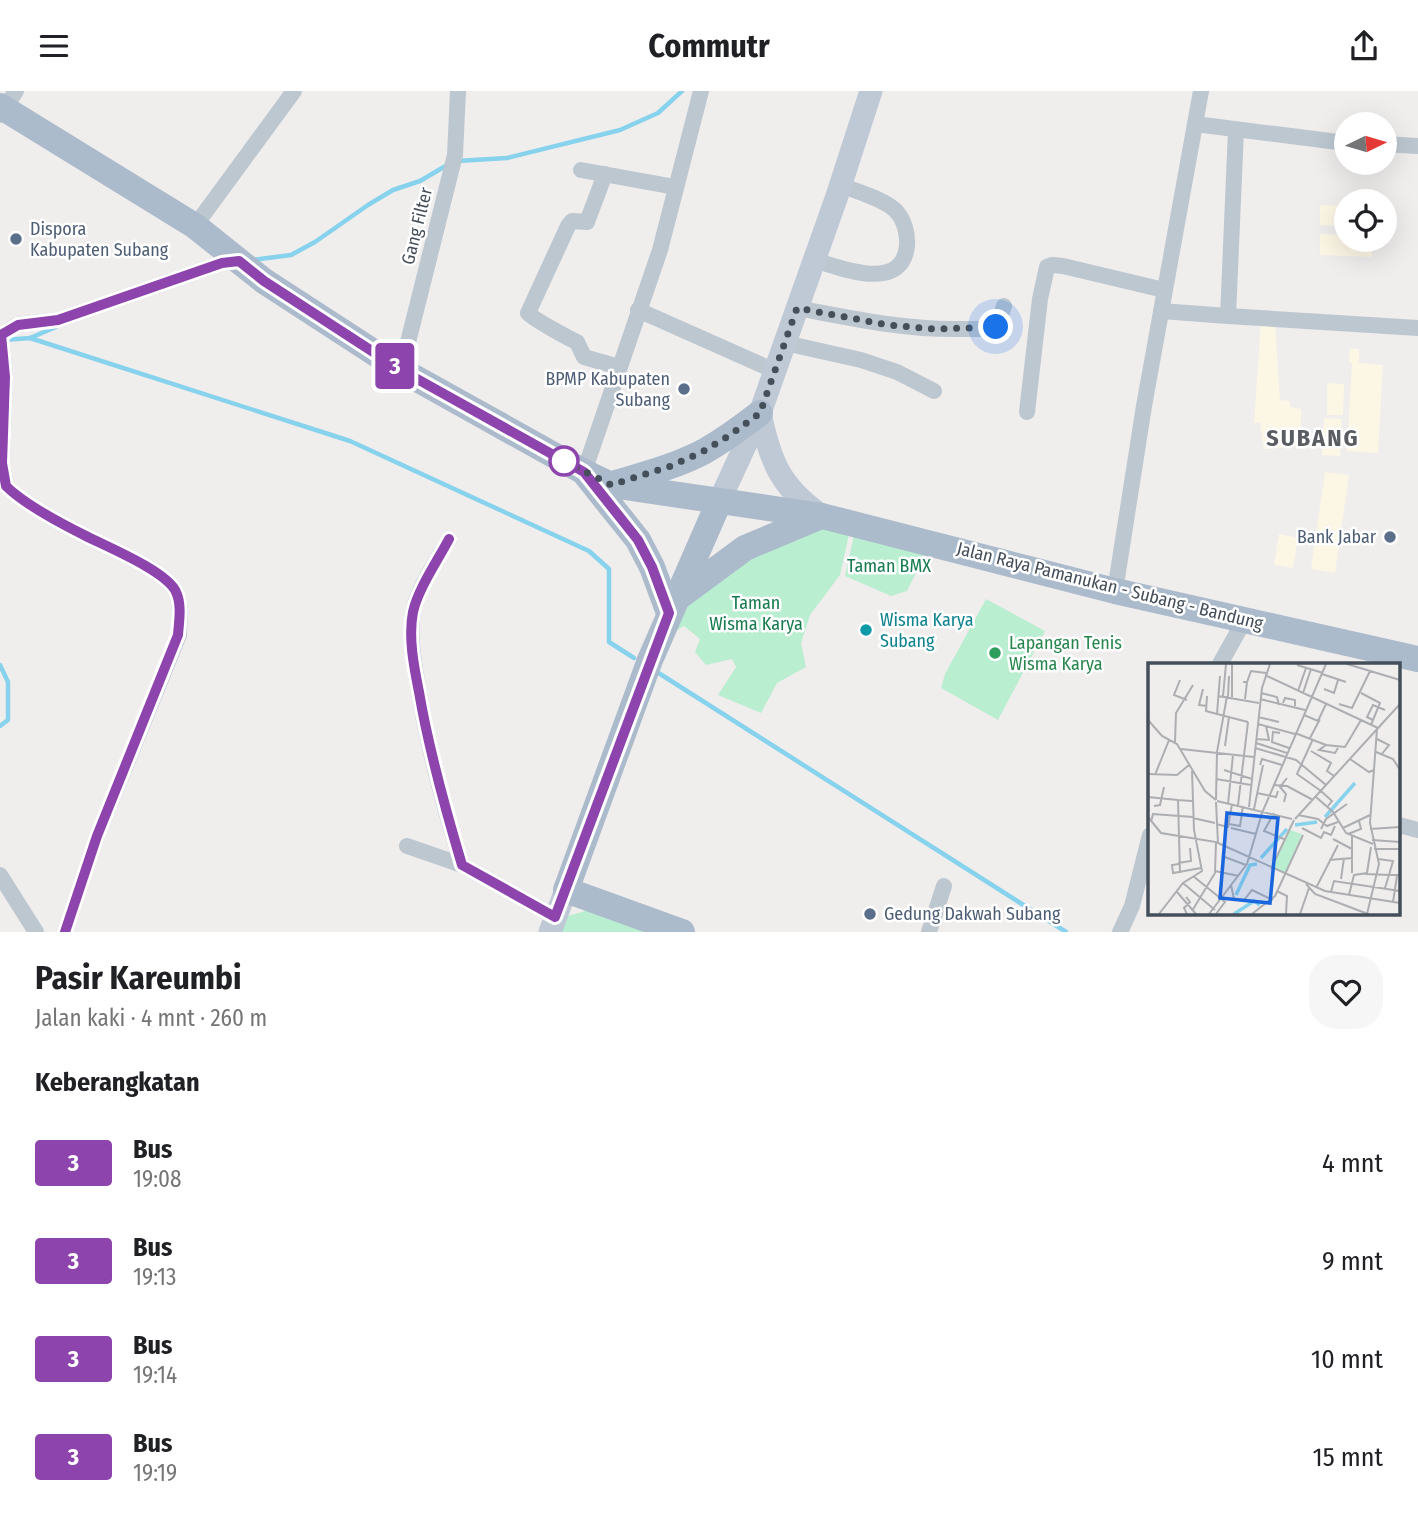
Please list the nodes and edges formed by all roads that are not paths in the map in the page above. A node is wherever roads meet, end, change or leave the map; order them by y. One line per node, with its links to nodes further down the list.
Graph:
1 (294, 91): 16 (street)
2 (458, 91): 29 (street, Gang Filter)
3 (701, 91): 15 (street)
4 (871, 91): 14 (main road)
5 (1200, 91): 7 (street)
6 (5, 105): 16 (main road, Jalan Raya Pamanukan - Subang - Bandung)
7 (1195, 124): 8 (street); 19 (street)
8 (1236, 130): 9 (street); 24 (street)
9 (1334, 142)
10 (1397, 145): 11 (street)
11 (1418, 146)
12 (581, 170): 13 (street)
13 (605, 174): 15 (street); 28 (street)
14 (841, 185): 17 (main road); 17 (street)
15 (675, 187): 22 (street)
16 (195, 226): 18 (main road, Jalan Raya Pamanukan - Subang - Bandung)
17 (814, 260): 21 (main road)
18 (239, 261): 26 (street); 29 (main road, Jalan Raya Pamanukan - Subang - Bandung)
19 (1164, 290): 23 (street); 33 (street)
20 (1004, 306): 21 (street)
21 (797, 308): 27 (main road)
22 (638, 310): 28 (street); 30 (street)
23 (1161, 311): 24 (street); 41 (street)
24 (1227, 316): 25 (street)
25 (1418, 328)
26 (1, 335): 31 (street)
27 (785, 343): 30 (main road); 32 (street)
28 (619, 367): 35 (street)
29 (401, 370): 35 (main road, Jalan Raya Pamanukan - Subang - Bandung)
30 (775, 370): 34 (main road)
31 (3, 374): 37 (street)
32 (934, 391)
33 (1027, 412)
34 (760, 413): 36 (main road); 38 (main road); 39 (main road)
35 (584, 472): 36 (main road, Jalan Raya Pamanukan - Subang - Bandung); 42 (main road)
36 (611, 485): 38 (main road, Jalan Raya Pamanukan - Subang - Bandung)
37 (3, 492): 56 (street)
38 (719, 502): 39 (main road, Jalan Raya Pamanukan - Subang - Bandung); 42 (main road)
39 (822, 516): 41 (main road, Jalan Raya Pamanukan - Subang - Bandung); 42 (main road)
40 (449, 539): 50 (street)
41 (1115, 591): 43 (main road, Jalan Raya Pamanukan - Subang - Bandung)
42 (672, 607): 53 (main road)
43 (1245, 619): 44 (main road, Jalan Raya Pamanukan - Subang - Bandung); 45 (street)
44 (1418, 659)
45 (1221, 663)
46 (1400, 825): 47 (street)
47 (1418, 830)
48 (1148, 843): 59 (street)
49 (407, 846): 50 (street)
50 (462, 865): 54 (street)
51 (0, 876): 55 (street)
52 (944, 886): 58 (street)
53 (566, 890): 54 (main road); 57 (main road)
54 (553, 925)
55 (36, 932)
56 (65, 932)
57 (682, 932)
58 (929, 932)
59 (1120, 932)

